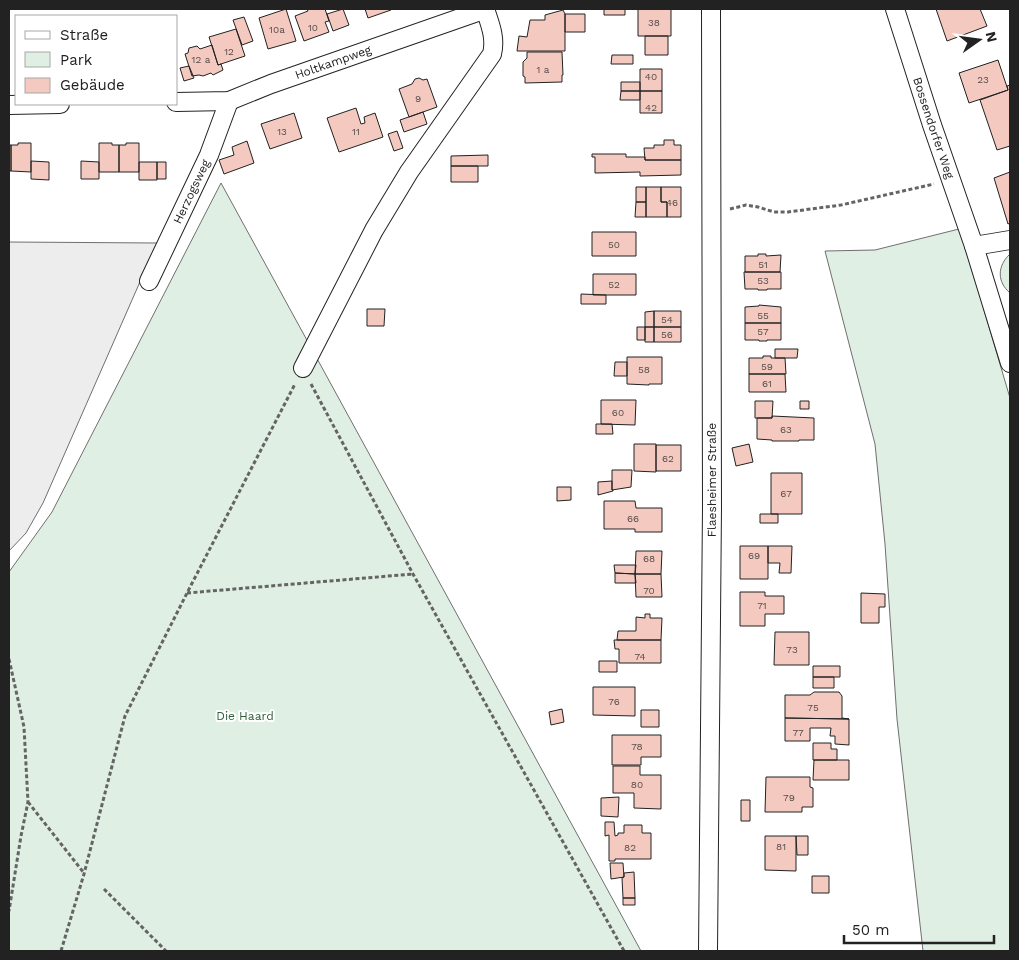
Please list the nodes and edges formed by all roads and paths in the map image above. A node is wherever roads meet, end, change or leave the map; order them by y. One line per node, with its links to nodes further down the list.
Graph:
1 (486, 9): 4 (street, Holtkampweg); 12 (street)
2 (711, 9): 7 (street, Flaesheimer Straße)
3 (895, 9): 6 (street, Bossendorfer Weg)
4 (230, 100): 5 (street, Holtkampweg); 10 (street, Herzogsweg)
5 (178, 102)
6 (952, 180): 7 (path); 9 (street, Bossendorfer Weg)
7 (711, 208): 23 (street, Flaesheimer Straße)
8 (1010, 240): 9 (street)
9 (974, 246): 11 (street, Bossendorfer Weg)
10 (149, 281)
11 (1010, 363)
12 (303, 368): 13 (path); 14 (path)
13 (414, 574): 14 (path); 22 (path)
14 (186, 594): 17 (path)
15 (9, 659): 16 (path)
16 (28, 802): 17 (path); 19 (path)
17 (84, 874): 20 (path)
18 (104, 889): 21 (path)
19 (9, 911)
20 (61, 951)
21 (166, 951)
22 (624, 951)
23 (708, 951)

